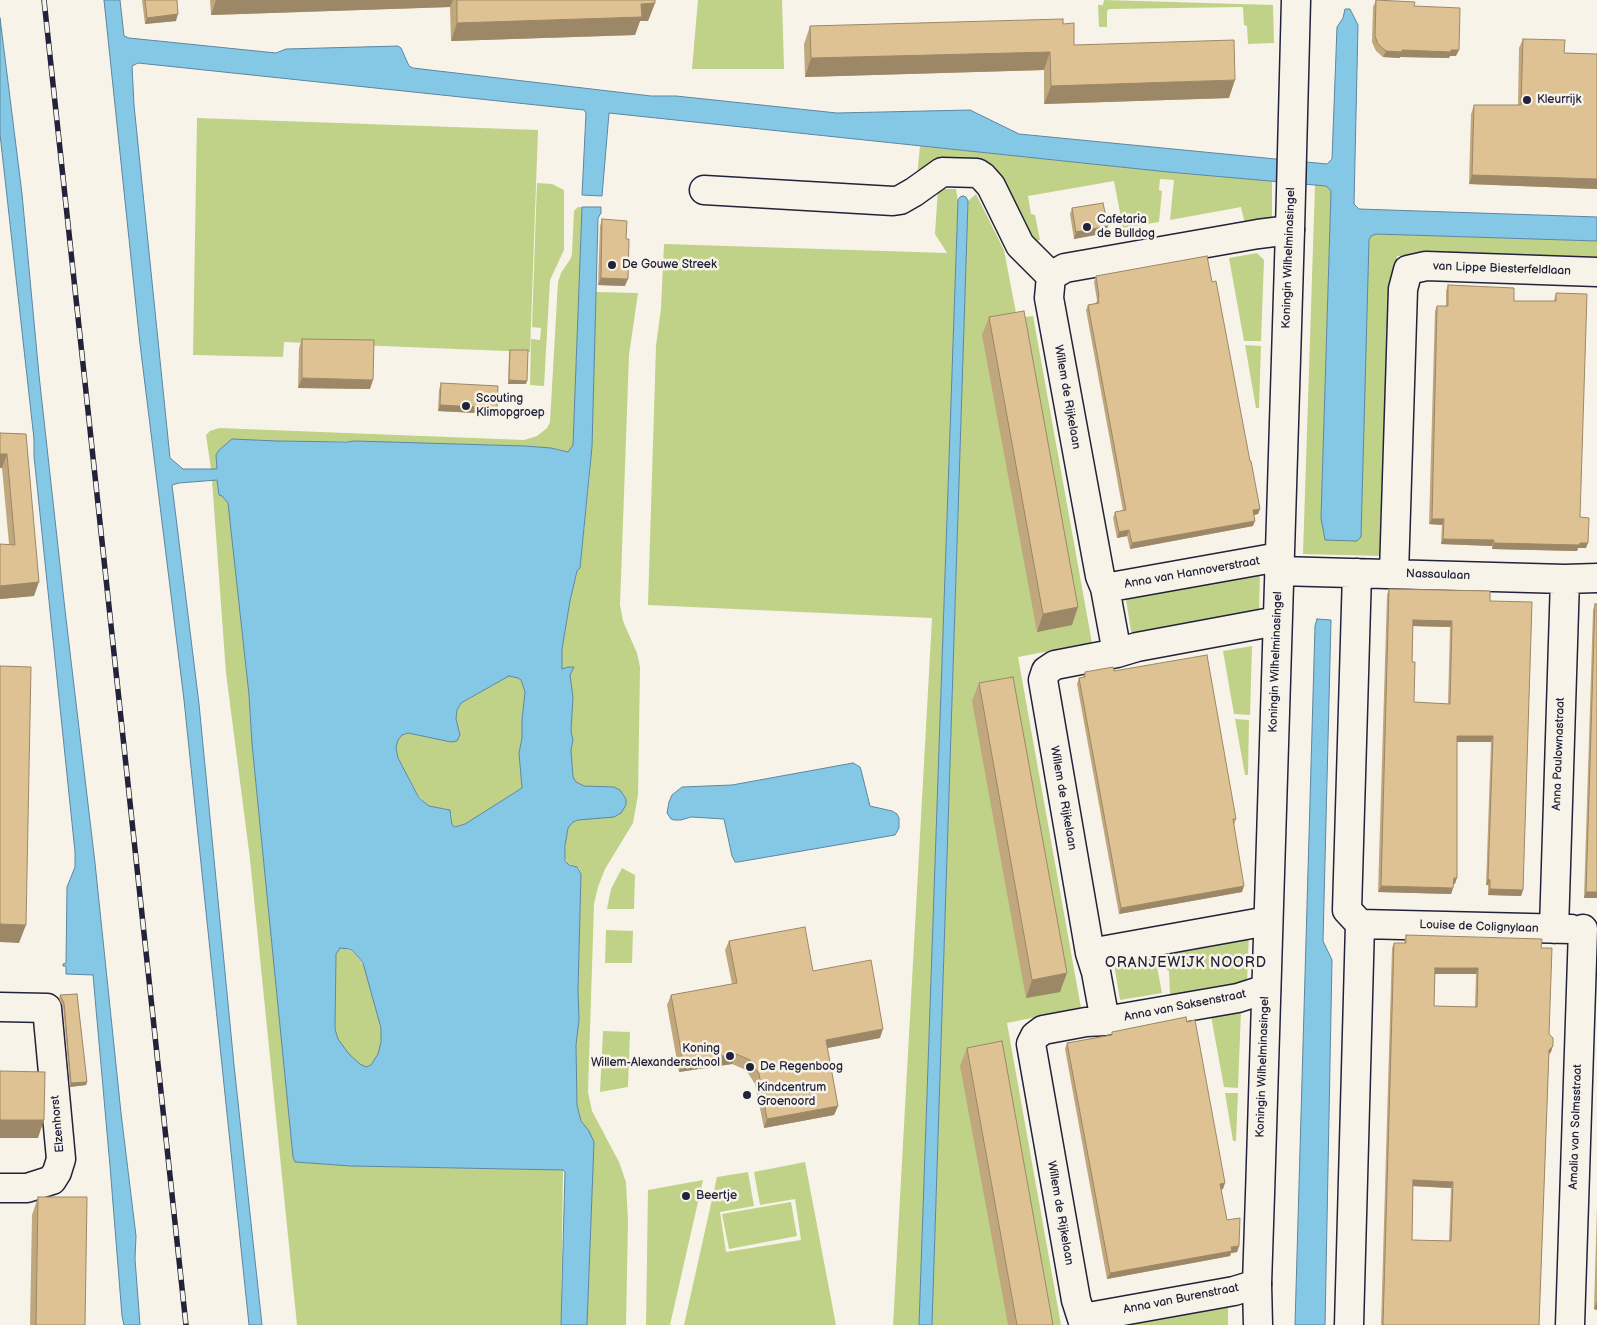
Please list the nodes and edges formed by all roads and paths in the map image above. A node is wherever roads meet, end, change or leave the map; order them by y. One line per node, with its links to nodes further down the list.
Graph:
1 (1296, 0): 3 (street, Koningin Wilhelminasingel)
2 (704, 190): 5 (street)
3 (1290, 230): 5 (street); 6 (street, Koningin Wilhelminasingel)
4 (1597, 272): 8 (street, van Lippe Biesterfeldlaan)
5 (1051, 276): 11 (street, Willem de Rijkelaan)
6 (1279, 564): 7 (street, Nassaulaan); 11 (street, Anna van Hannoverstraat); 12 (street, Koningin Wilhelminasingel)
7 (1357, 573): 8 (street, Nassaulaan); 15 (street)
8 (1394, 573): 10 (street, Nassaulaan)
9 (1597, 578): 10 (street, Nassaulaan)
10 (1565, 579): 16 (street, Anna Paulownastraat)
11 (1105, 588): 13 (street, Willem de Rijkelaan)
12 (1277, 621): 13 (street); 14 (street, Koningin Wilhelminasingel)
13 (1117, 653): 18 (street, Willem de Rijkelaan)
14 (1268, 921): 18 (street); 19 (street, Koningin Wilhelminasingel)
15 (1360, 924): 16 (street, Louise de Colignylaan); 26 (street)
16 (1554, 929): 17 (street, Louise de Colignylaan)
17 (1590, 930): 27 (street, Amalia van Solmsstraat)
18 (1090, 954): 21 (street, Willem de Rijkelaan)
19 (1266, 989): 21 (street, Anna van Saksenstraat); 23 (street, Koningin Wilhelminasingel)
20 (0, 1007): 22 (street, Elzenhorst)
21 (1104, 1021): 24 (street, Willem de Rijkelaan)
22 (0, 1188)
23 (1257, 1284): 24 (street, Anna van Burenstraat); 25 (street, Koningin Wilhelminasingel)
24 (1084, 1322)
25 (1258, 1325)
26 (1348, 1325)
27 (1570, 1325)

